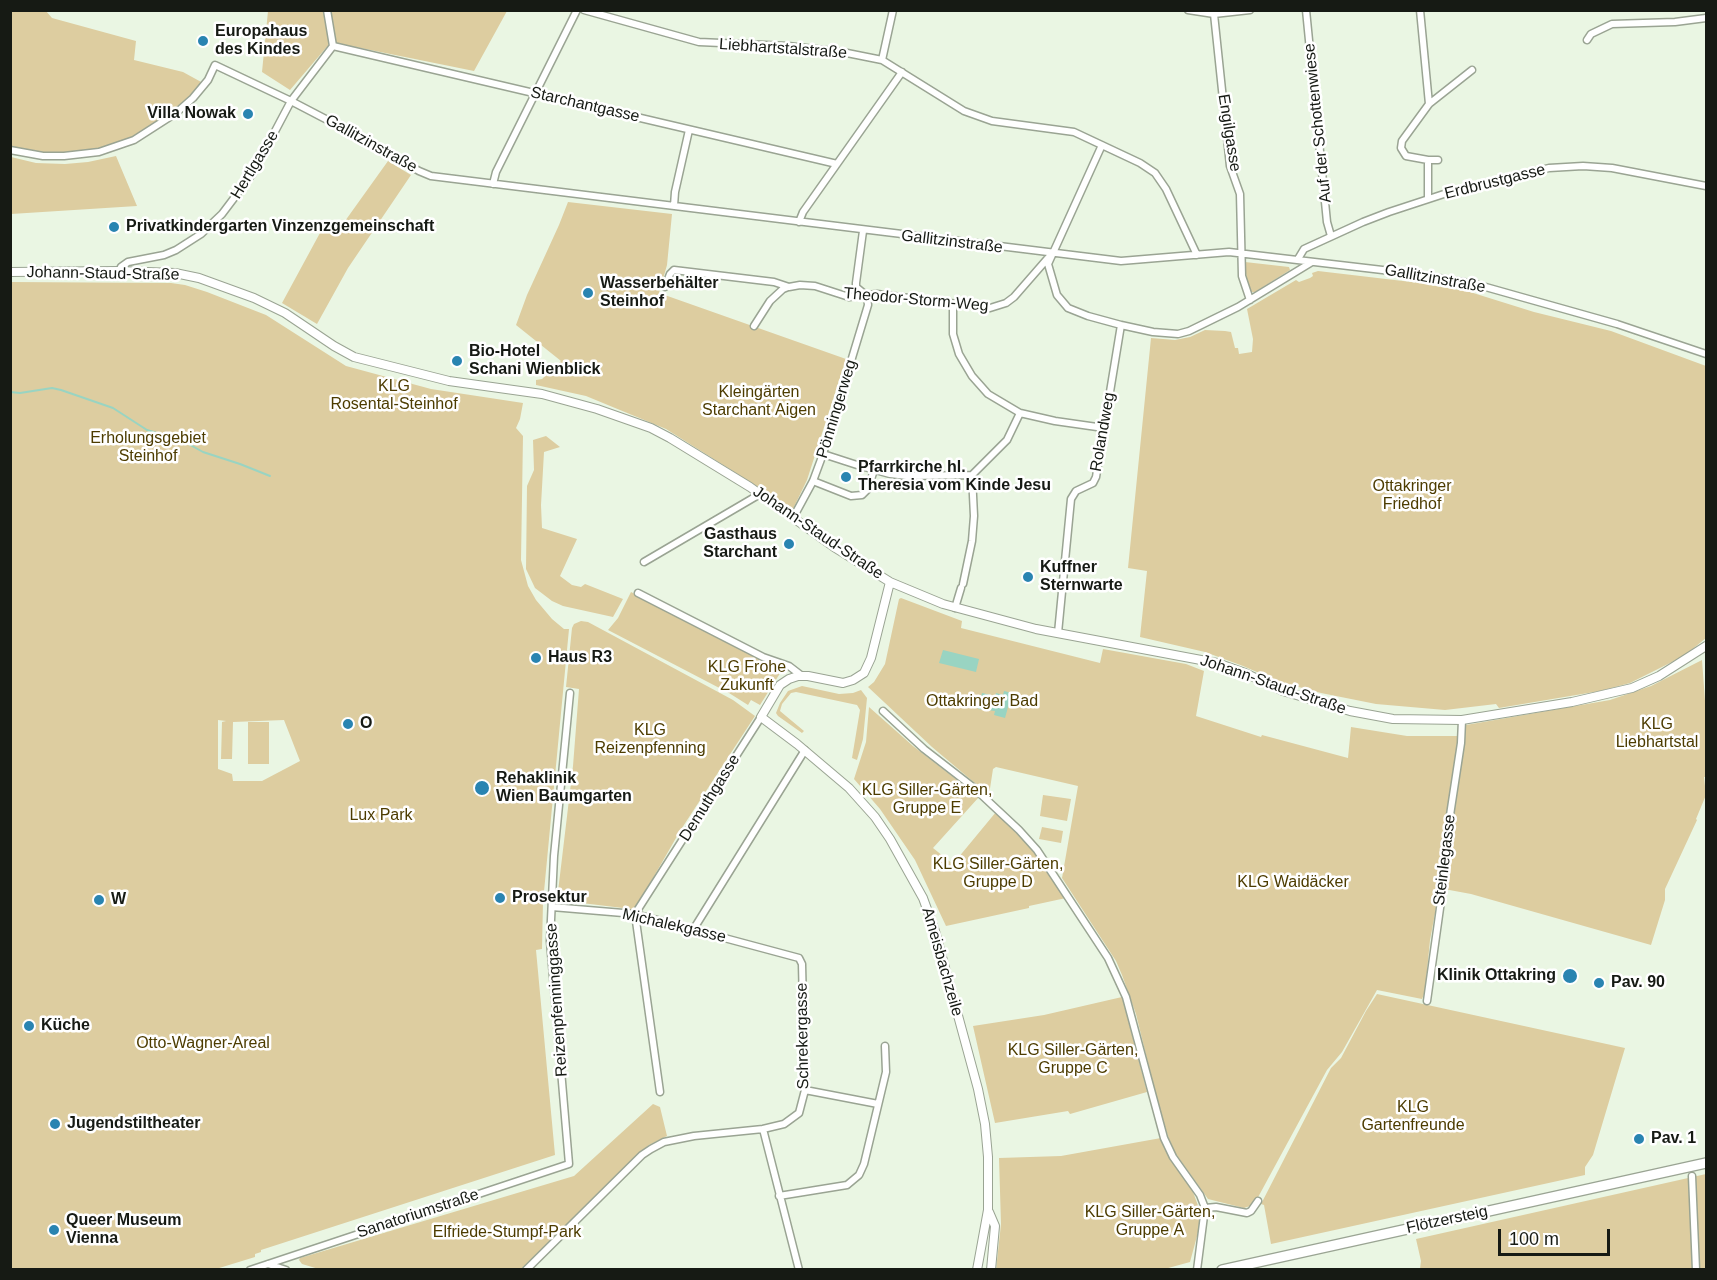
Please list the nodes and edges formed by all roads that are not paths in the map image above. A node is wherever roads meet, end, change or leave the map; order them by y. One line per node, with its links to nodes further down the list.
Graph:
1 (327, 10): 12 (street)
2 (577, 10): 16 (street)
3 (584, 10): 13 (street, Liebhartstalstraße)
4 (893, 10): 13 (street)
5 (1188, 10): 9 (street)
6 (1250, 10): 9 (street)
7 (1306, 10): 31 (street, Auf der Schottenwiese)
8 (1420, 10): 18 (street)
9 (1214, 14): 32 (street, Engilgasse)
10 (1707, 18): 11 (street)
11 (1587, 40)
12 (333, 46): 16 (street, Starchantgasse); 17 (street, Hertlgasse)
13 (882, 60): 15 (street, Liebhartstalstraße)
14 (1472, 70): 18 (street)
15 (902, 72): 20 (street, Liebhartstalstraße); 24 (street)
16 (534, 94): 19 (street, Starchantgasse); 25 (street)
17 (291, 101): 21 (street, Gallitzinstraße); 25 (street, Gallitzinstraße); 37 (street, Hertlgasse)
18 (1429, 104): 22 (street)
19 (689, 130): 24 (street, Starchantgasse); 28 (street)
20 (1102, 146): 33 (street); 34 (street, Liebhartstalstraße)
21 (10, 150)
22 (1428, 160): 23 (street); 27 (street)
23 (1438, 160)
24 (837, 164): 29 (street)
25 (492, 184): 28 (street, Gallitzinstraße)
26 (1707, 186): 27 (street, Erdbrustgasse)
27 (1428, 199): 31 (street, Erdbrustgasse)
28 (674, 206): 29 (street, Gallitzinstraße)
29 (799, 222): 30 (street, Gallitzinstraße)
30 (863, 231): 33 (street, Gallitzinstraße); 41 (street)
31 (1331, 236): 35 (street, Erdbrustgasse)
32 (1241, 252): 34 (street, Gallitzinstraße); 35 (street, Gallitzinstraße); 42 (street, Engilgasse)
33 (1052, 254): 34 (street, Gallitzinstraße); 43 (street, Theodor-Storm-Weg); 44 (street)
34 (1197, 255)
35 (1298, 259): 36 (street, Gallitzinstraße)
36 (1313, 261): 42 (street); 46 (street, Gallitzinstraße)
37 (119, 271): 38 (street, Johann-Staud-Straße); 53 (street, Johann-Staud-Straße)
38 (10, 272)
39 (665, 287): 40 (street, Theodor-Storm-Weg)
40 (789, 287): 41 (street, Theodor-Storm-Weg); 45 (street)
41 (867, 296): 43 (street, Theodor-Storm-Weg); 49 (street, Pönningerweg)
42 (1250, 300): 44 (street)
43 (953, 304): 47 (street)
44 (1121, 324): 48 (street, Rolandweg)
45 (754, 326)
46 (1707, 354)
47 (1020, 413): 48 (street); 51 (street)
48 (1104, 428): 59 (street, Rolandweg)
49 (823, 454): 50 (street); 52 (street, Pönningerweg)
50 (874, 470): 51 (street); 52 (street)
51 (972, 475): 58 (street)
52 (813, 481): 54 (street, Pönningerweg)
53 (760, 494): 54 (street, Johann-Staud-Straße); 55 (street)
54 (793, 518): 56 (street, Johann-Staud-Straße)
55 (644, 562)
56 (890, 582): 58 (street, Johann-Staud-Straße); 61 (street)
57 (638, 593): 61 (street)
58 (955, 608): 59 (street, Johann-Staud-Straße)
59 (1058, 633): 65 (street, Johann-Staud-Straße)
60 (1707, 646): 65 (street, Johann-Staud-Straße)
61 (803, 676): 64 (street, Demuthgasse)
62 (570, 693): 67 (street, Reizenpfenninggasse)
63 (883, 711): 82 (street)
64 (761, 717): 66 (street, Ameisbachzeile); 68 (street, Demuthgasse)
65 (1462, 720): 71 (street, Steinlegasse)
66 (805, 750): 69 (street); 83 (street, Ameisbachzeile)
67 (552, 907): 68 (street, Michalekgasse); 78 (street, Reizenpfenninggasse)
68 (635, 914): 69 (street, Michalekgasse); 74 (street)
69 (693, 930): 70 (street, Michalekgasse)
70 (796, 956): 73 (street, Schrekergasse)
71 (1427, 1001)
72 (885, 1046): 75 (street)
73 (805, 1090): 75 (street); 76 (street, Schrekergasse)
74 (660, 1092)
75 (878, 1104): 80 (street)
76 (762, 1129): 80 (street); 87 (street, Schrekergasse)
77 (1707, 1163): 92 (main road, Flötzersteig)
78 (569, 1164): 84 (street, Sanatoriumstraße)
79 (1692, 1176): 93 (street)
80 (779, 1196): 88 (street)
81 (1258, 1201): 82 (street)
82 (1205, 1208): 91 (street)
83 (988, 1210): 89 (street, Ameisbachzeile); 90 (street)
84 (268, 1264): 85 (street, Sanatoriumstraße); 86 (street)
85 (250, 1269)
86 (286, 1269)
87 (526, 1269)
88 (799, 1269)
89 (977, 1269)
90 (991, 1269)
91 (1197, 1269)
92 (1222, 1269)
93 (1696, 1269)

